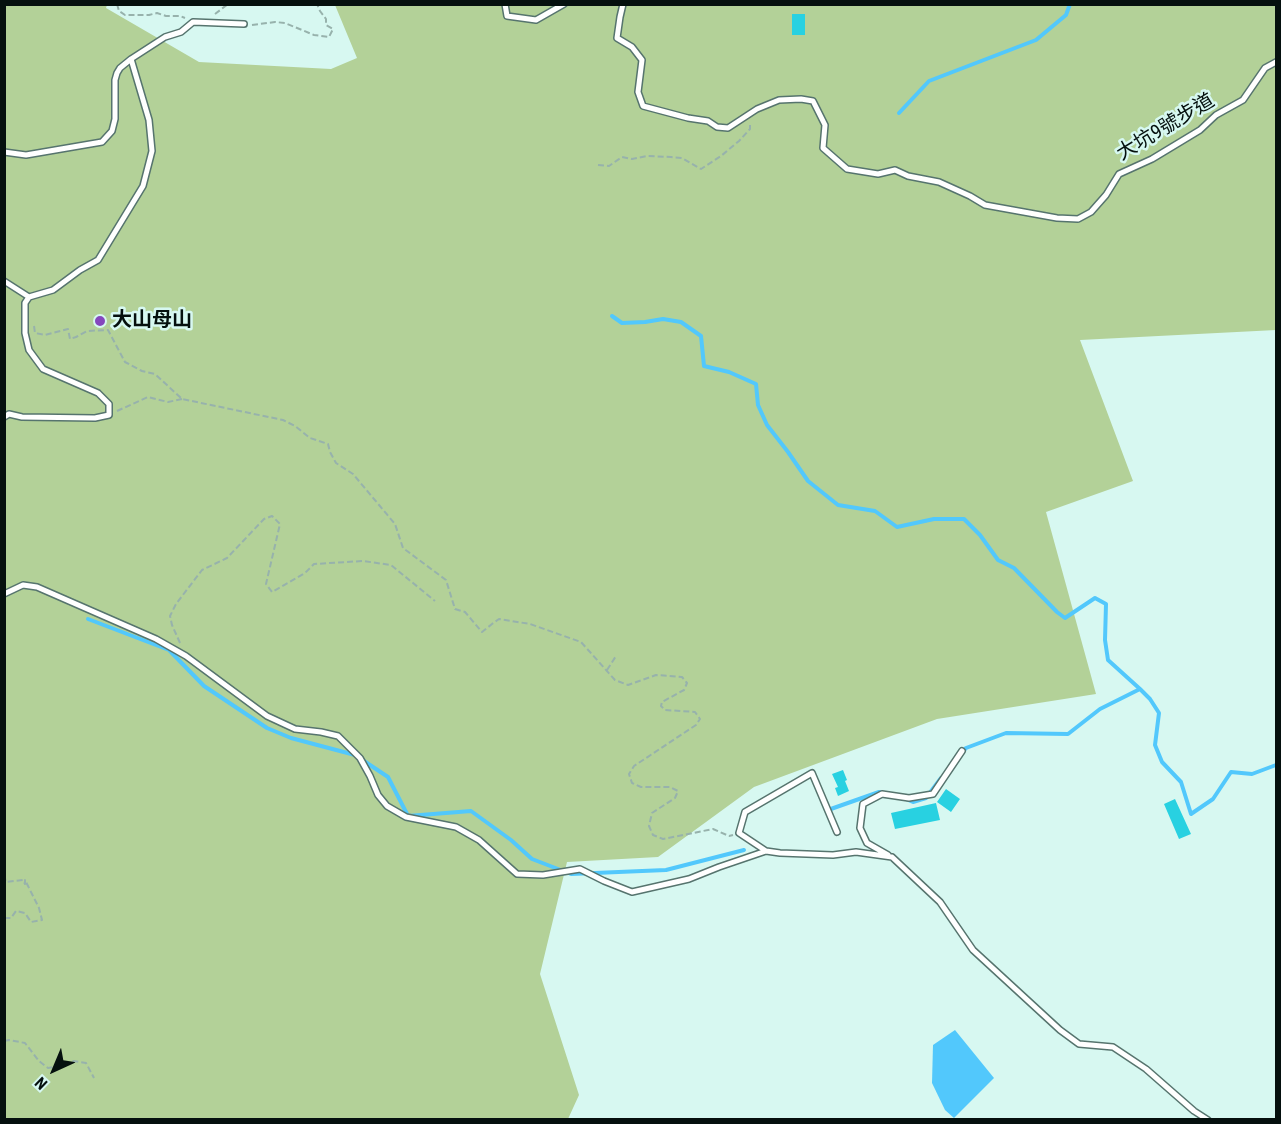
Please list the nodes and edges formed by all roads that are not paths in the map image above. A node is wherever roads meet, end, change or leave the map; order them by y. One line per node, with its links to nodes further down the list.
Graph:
1 (505, 4): 2 (lane)
2 (564, 4)
3 (623, 4): 6 (lane, 大坑9號步道)
4 (244, 24): 5 (lane)
5 (130, 59): 7 (lane); 9 (lane)
6 (1276, 62)
7 (4, 152)
8 (4, 281): 9 (lane)
9 (29, 297): 10 (lane)
10 (4, 417)
11 (4, 594): 14 (lane)
12 (962, 751): 15 (lane)
13 (837, 832): 14 (lane)
14 (766, 851): 15 (lane)
15 (892, 857): 16 (lane)
16 (1208, 1119)

